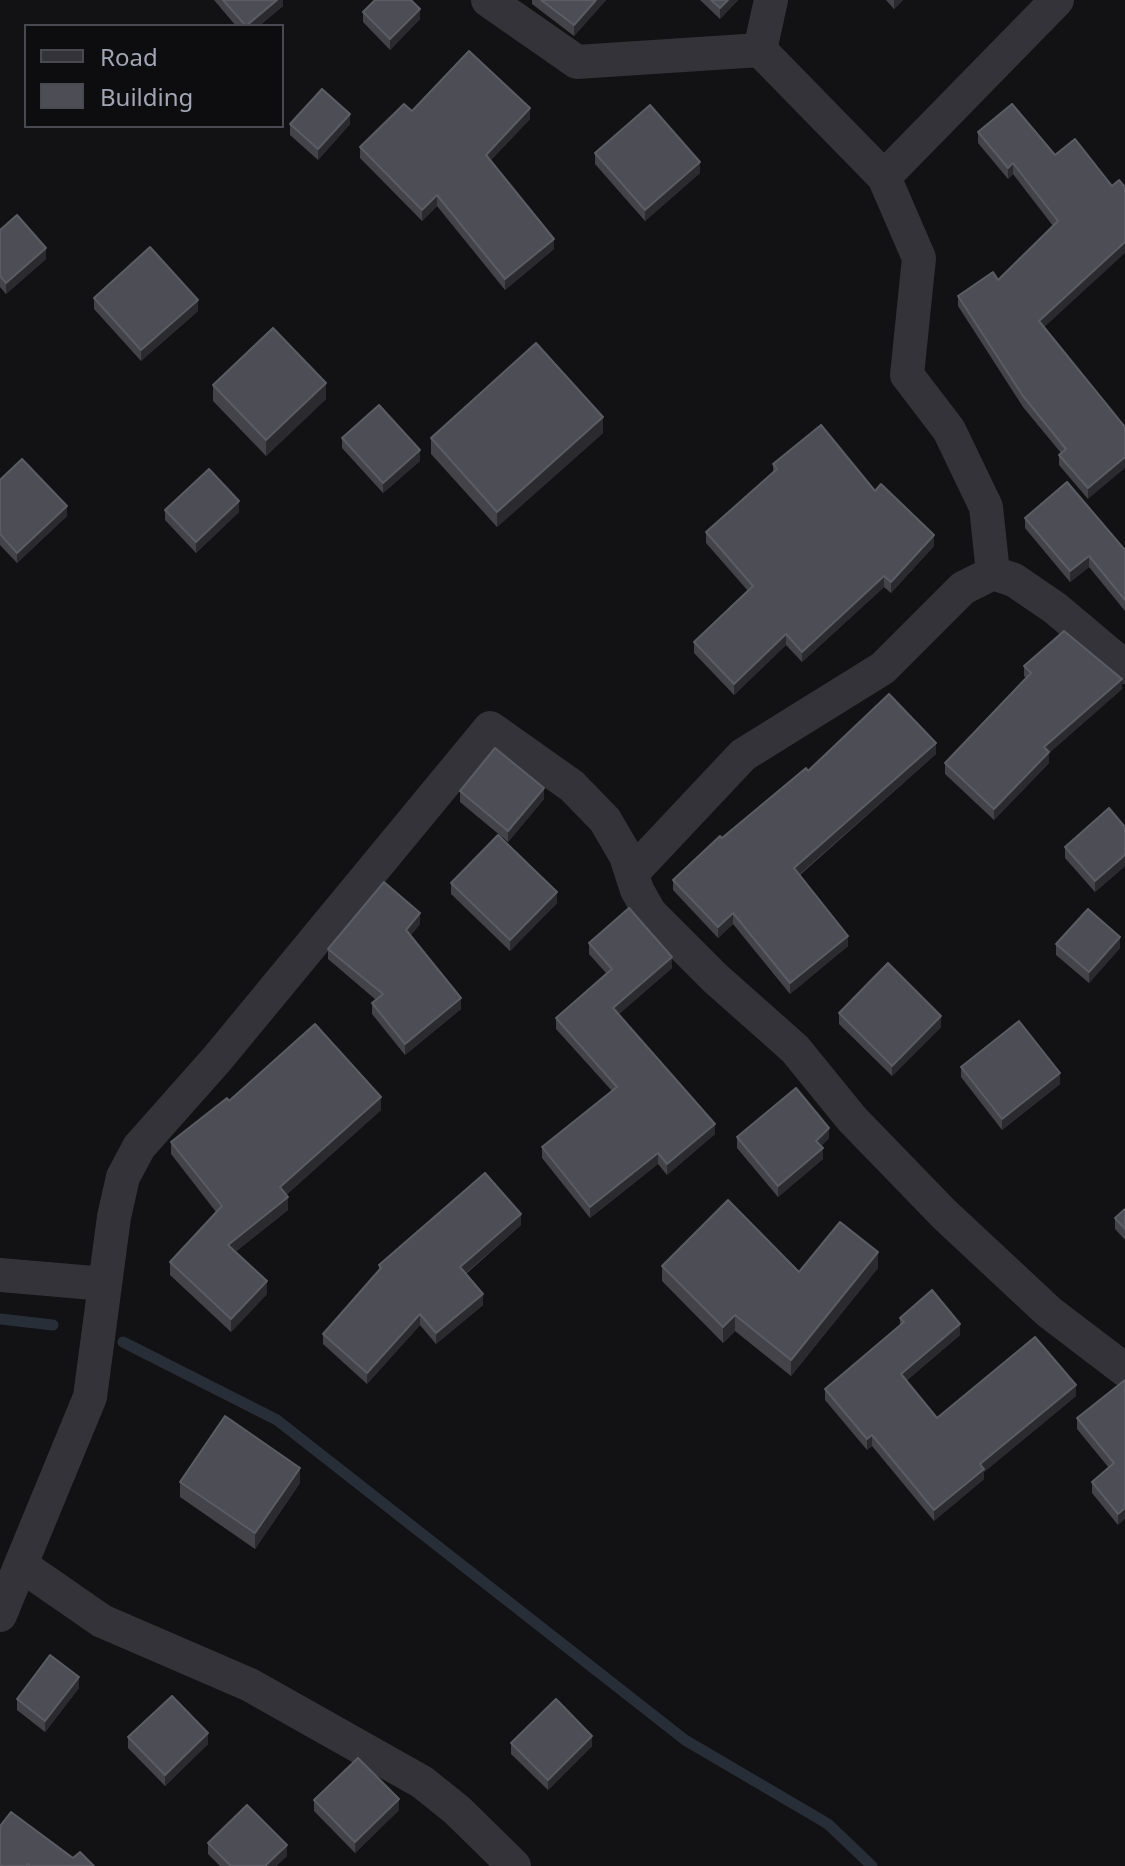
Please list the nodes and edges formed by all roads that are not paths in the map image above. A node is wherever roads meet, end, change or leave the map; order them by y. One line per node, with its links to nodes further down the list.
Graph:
1 (488, 0): 4 (street)
2 (771, 0): 4 (street)
3 (1057, 0): 5 (street)
4 (760, 50): 5 (street)
5 (884, 177): 6 (street)
6 (993, 573): 7 (street); 8 (street)
7 (1125, 667)
8 (632, 873): 10 (street); 11 (street)
9 (0, 1275): 10 (street)
10 (105, 1284): 12 (street)
11 (1125, 1370)
12 (21, 1565): 13 (street); 14 (street)
13 (0, 1615)
14 (514, 1866)

